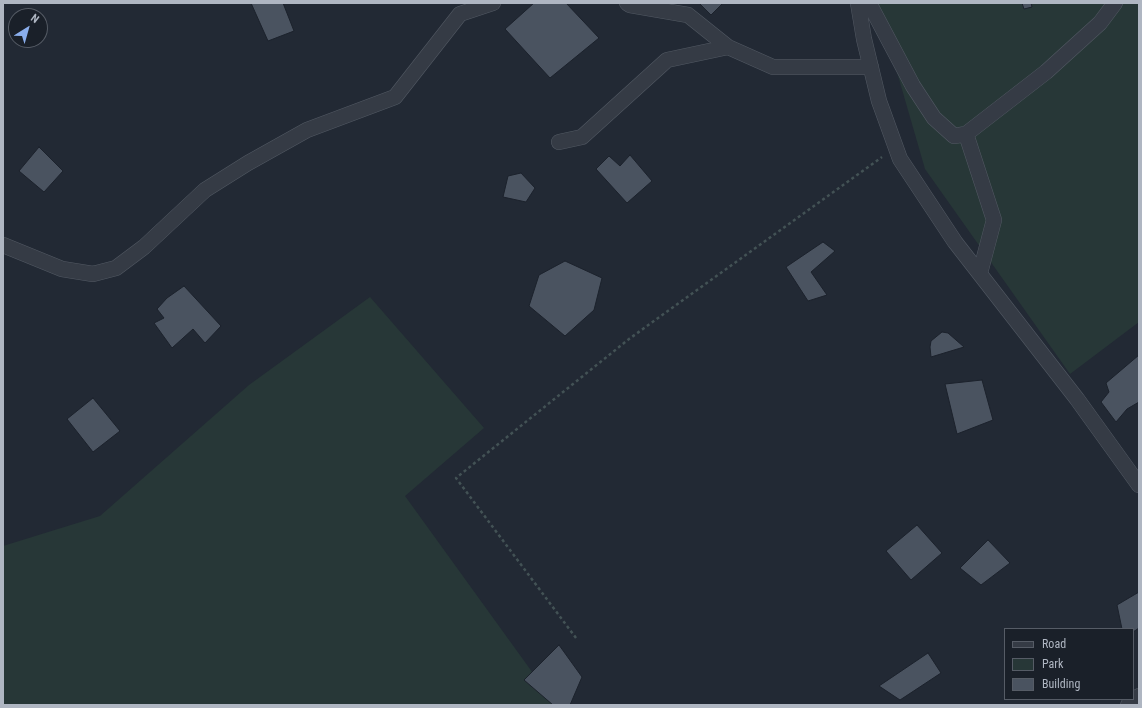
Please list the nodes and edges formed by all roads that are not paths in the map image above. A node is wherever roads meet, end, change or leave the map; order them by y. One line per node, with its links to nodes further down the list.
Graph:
1 (493, 3): 10 (street)
2 (627, 3): 6 (street)
3 (858, 3): 7 (street)
4 (869, 3): 8 (street)
5 (1115, 3): 8 (street)
6 (728, 47): 7 (street); 9 (street)
7 (871, 67): 11 (street)
8 (966, 134): 11 (street)
9 (559, 142)
10 (3, 245)
11 (980, 273): 12 (street)
12 (1139, 485)
13 (1139, 696): 14 (street)
14 (1128, 705)

